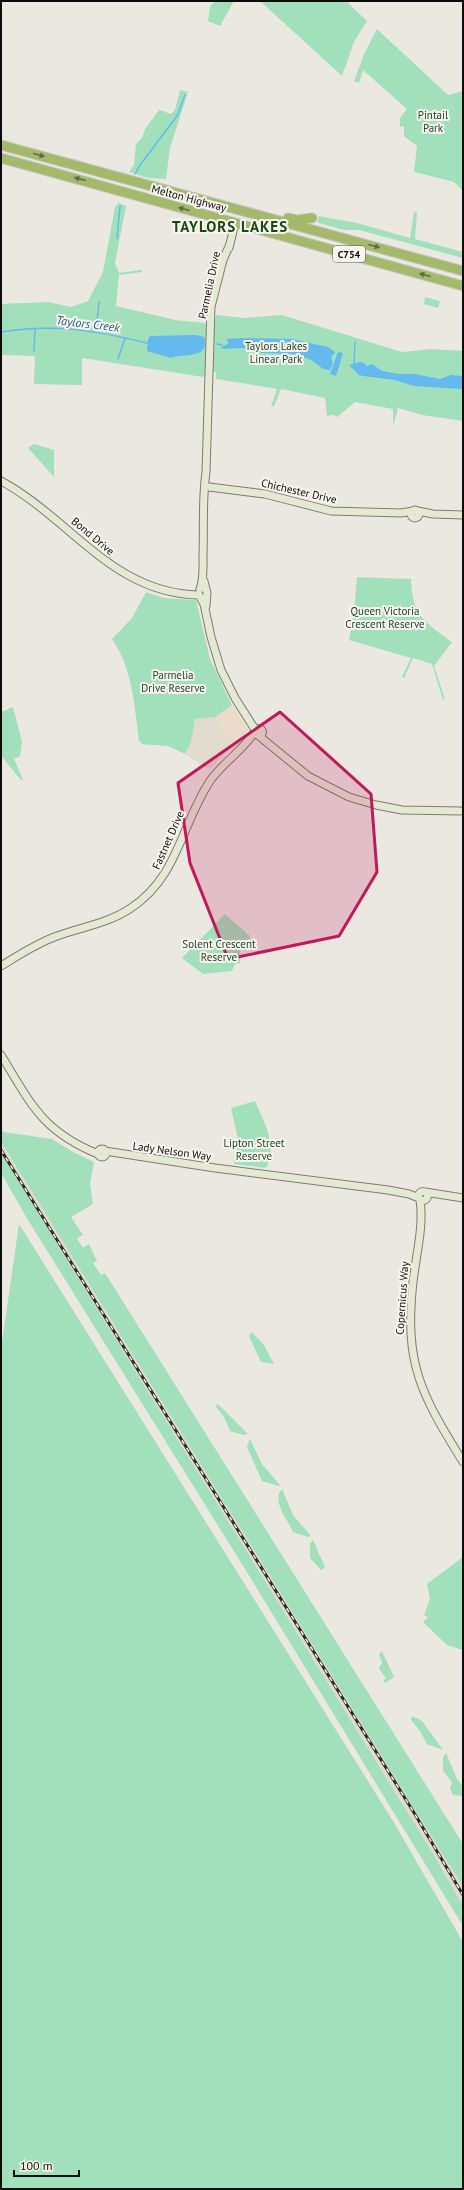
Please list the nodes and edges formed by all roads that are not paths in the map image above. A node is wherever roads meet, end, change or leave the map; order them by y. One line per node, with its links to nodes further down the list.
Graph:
1 (1, 145): 5 (highway, Melton Highway / C754, one-way to 5)
2 (1, 158): 4 (highway, Melton Highway / C754)
3 (1, 162): 4 (highway)
4 (52, 172): 8 (highway, Melton Highway / C754, one-way to 4)
5 (238, 209): 6 (highway, Melton Highway / C754); 8 (highway, Parmelia Drive)
6 (257, 214): 7 (highway); 9 (highway, Melton Highway / C754)
7 (312, 218)
8 (235, 223): 10 (highway, Melton Highway / C754); 14 (street, Parmelia Drive)
9 (309, 228): 10 (highway); 11 (highway, Melton Highway / C754, one-way to 11)
10 (306, 242): 12 (highway, Melton Highway / C754, one-way to 10)
11 (463, 271)
12 (463, 286)
13 (1, 481): 16 (street, Bond Drive)
14 (207, 489): 15 (street, Chichester Drive); 16 (street, Parmelia Drive)
15 (463, 515)
16 (202, 593): 17 (street, Parmelia Drive)
17 (258, 732): 18 (street, Parmelia Drive); 19 (street, Fastnet Drive)
18 (462, 809)
19 (1, 966)
20 (1, 1055): 21 (street, Lady Nelson Way)
21 (423, 1197): 22 (street, Lady Nelson Way); 23 (street, Copernicus Way)
22 (463, 1198)
23 (463, 1462)

